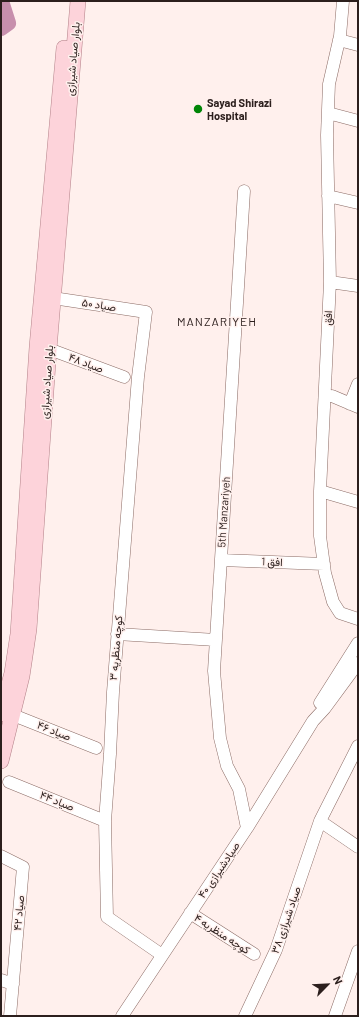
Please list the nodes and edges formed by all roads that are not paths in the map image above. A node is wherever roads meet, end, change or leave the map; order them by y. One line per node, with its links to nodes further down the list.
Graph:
1 (68, 1): 15 (main road, بلوار صیاد شیرازی)
2 (78, 1): 13 (main road, بلوار صیاد شیرازی)
3 (344, 1): 4 (street, افق)
4 (339, 40): 5 (street); 6 (street, افق)
5 (358, 44)
6 (328, 113): 7 (street); 9 (street, افق)
7 (358, 121)
8 (244, 191): 22 (street, 5th Manzariyeh)
9 (328, 196): 10 (street); 11 (street, افق)
10 (358, 203)
11 (330, 282): 12 (street); 20 (street, افق)
12 (358, 286)
13 (53, 298): 14 (street, صیاد ۵۰); 15 (main road, بلوار صیاد شیرازی)
14 (146, 312): 25 (street, کوچه منظریه ۳)
15 (43, 348): 16 (street, صیاد ۴۸); 29 (main road, بلوار صیاد شیرازی)
16 (124, 377)
17 (358, 384): 19 (street)
18 (332, 396): 19 (street)
19 (354, 405)
20 (320, 491): 21 (street); 23 (street, افق)
21 (358, 502)
22 (221, 560): 23 (street, افق 1); 26 (street, 5th Manzariyeh)
23 (324, 564): 24 (street, افق)
24 (358, 619)
25 (117, 634): 26 (street); 35 (street, کوچه منظریه ۳)
26 (216, 640): 37 (street, 5th Manzariyeh)
27 (358, 643): 30 (street, ۴۰ صیادشیرازی)
28 (358, 663): 30 (street, ۴۰ صیادشیرازی)
29 (7, 714): 32 (street, صیاد ۴۶); 33 (main road, بلوار صیاد شیرازی)
30 (314, 721): 37 (street, ۴۰ صیادشیرازی)
31 (358, 746): 36 (street, صیاد شیرازی ۳۸)
32 (96, 748)
33 (1, 761)
34 (9, 782): 35 (street, صیاد ۴۴)
35 (105, 820): 43 (street, کوچه منظریه ۳)
36 (320, 821): 38 (street); 49 (street, صیاد شیرازی ۳۸)
37 (248, 828): 40 (street, ۴۰ صیادشیرازی)
38 (358, 847)
39 (1, 856): 46 (street, صیاد ۴۲)
40 (190, 913): 42 (street, کوچه منظریه ۴); 43 (street, ۴۰ صیادشیرازی)
41 (358, 951): 44 (street)
42 (254, 954)
43 (162, 955): 48 (street, ۴۰ صیادشیرازی)
44 (354, 976): 50 (street)
45 (1, 980): 46 (street)
46 (13, 984): 47 (street)
47 (10, 1016)
48 (122, 1016)
49 (245, 1016)
50 (335, 1016)

